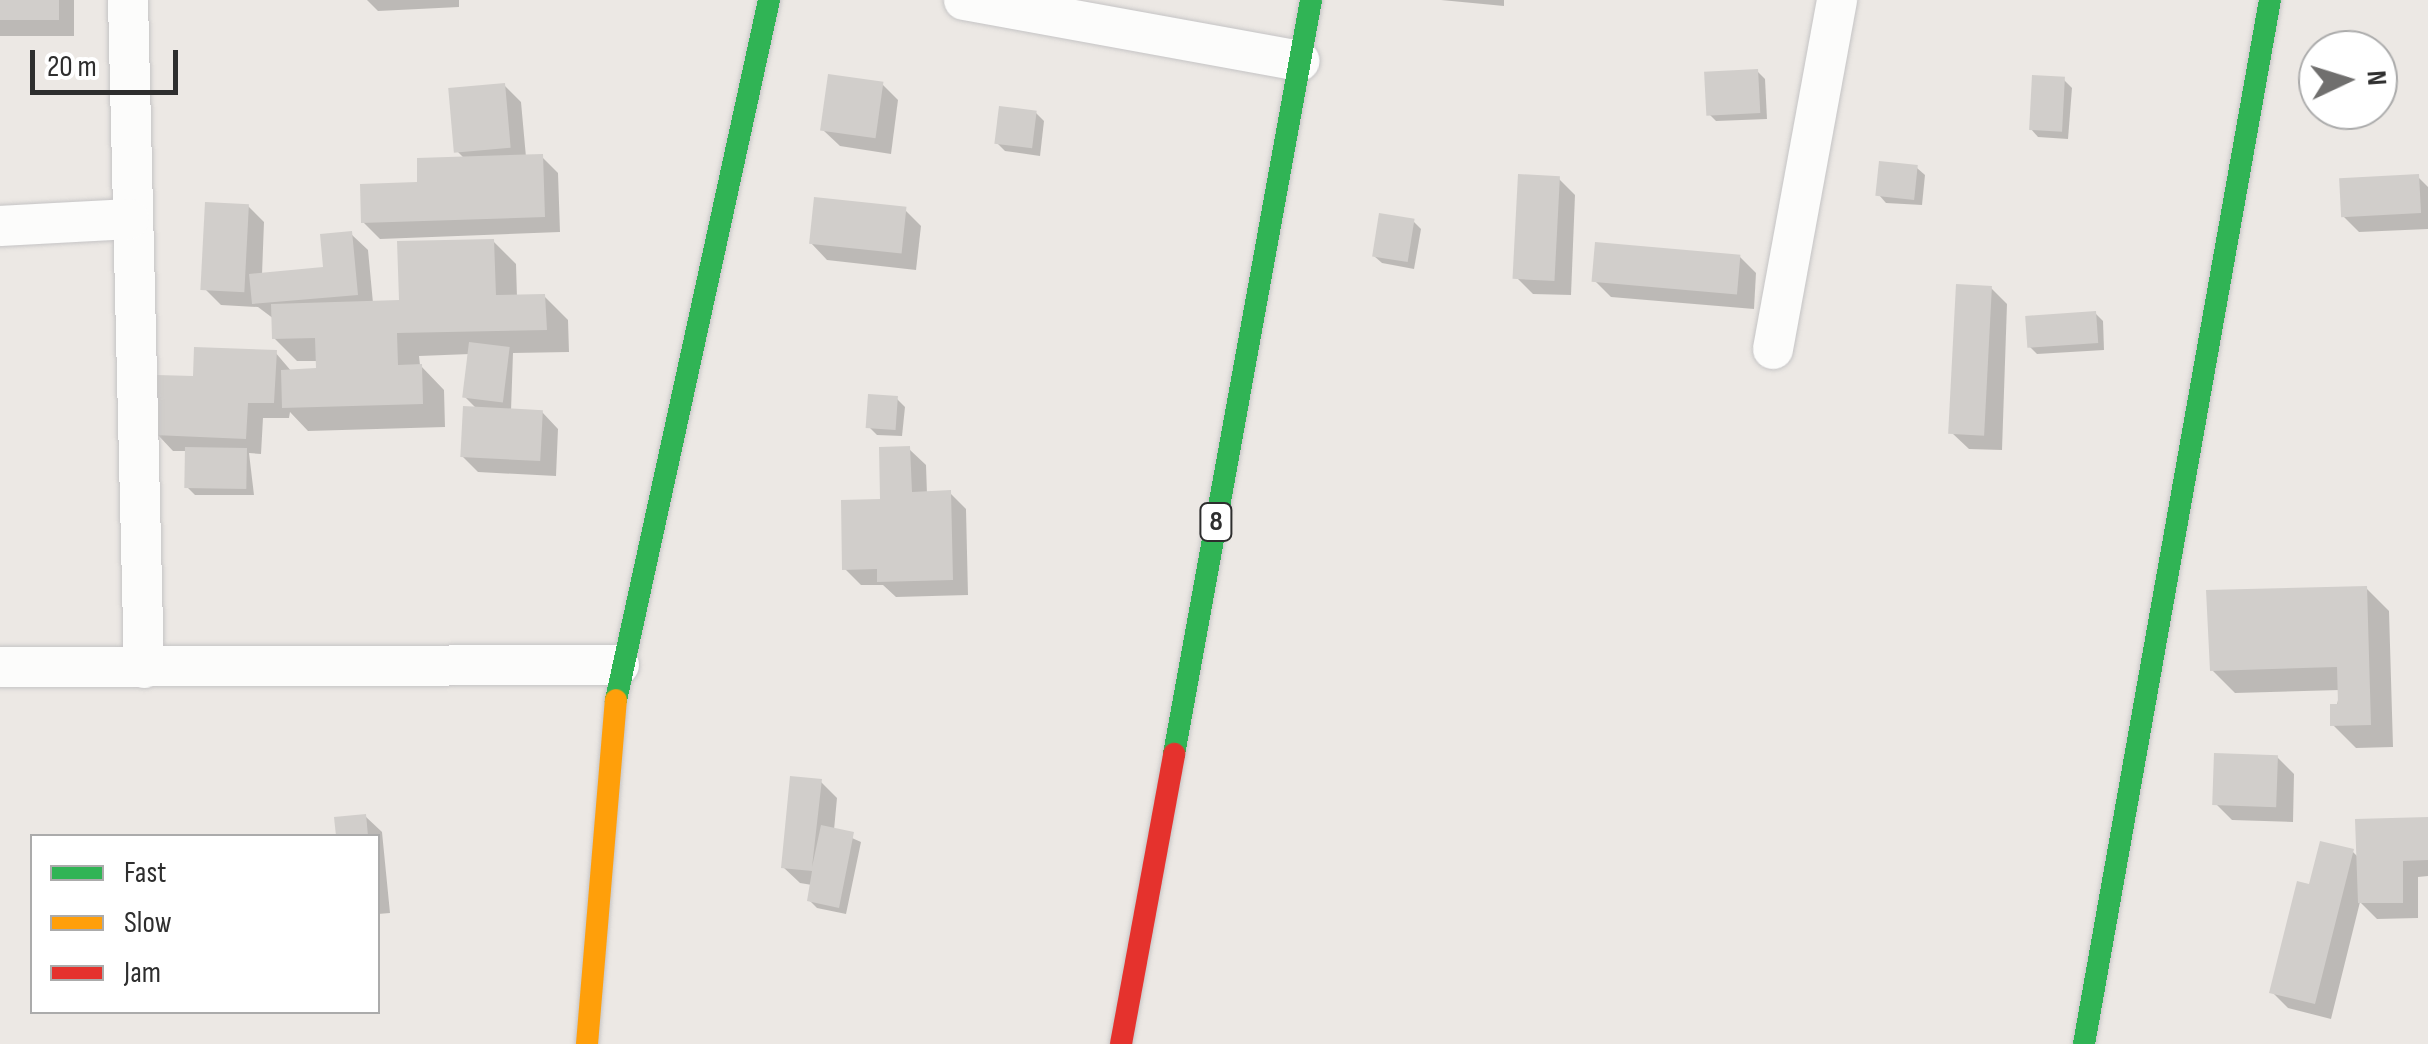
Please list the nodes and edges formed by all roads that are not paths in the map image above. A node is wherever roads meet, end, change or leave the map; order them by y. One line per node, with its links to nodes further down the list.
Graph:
1 (128, 0): 8 (street)
2 (769, 0): 11 (street)
3 (964, 0): 7 (street)
4 (1311, 0): 7 (street, 8)
5 (1837, 0): 10 (street)
6 (2270, 0): 16 (street)
7 (1300, 61): 15 (street, 8)
8 (128, 219): 9 (street); 13 (street)
9 (0, 226)
10 (1773, 349)
11 (620, 665): 13 (street); 14 (street)
12 (0, 668): 13 (street)
13 (144, 668)
14 (586, 1044)
15 (1121, 1044)
16 (2084, 1044)

